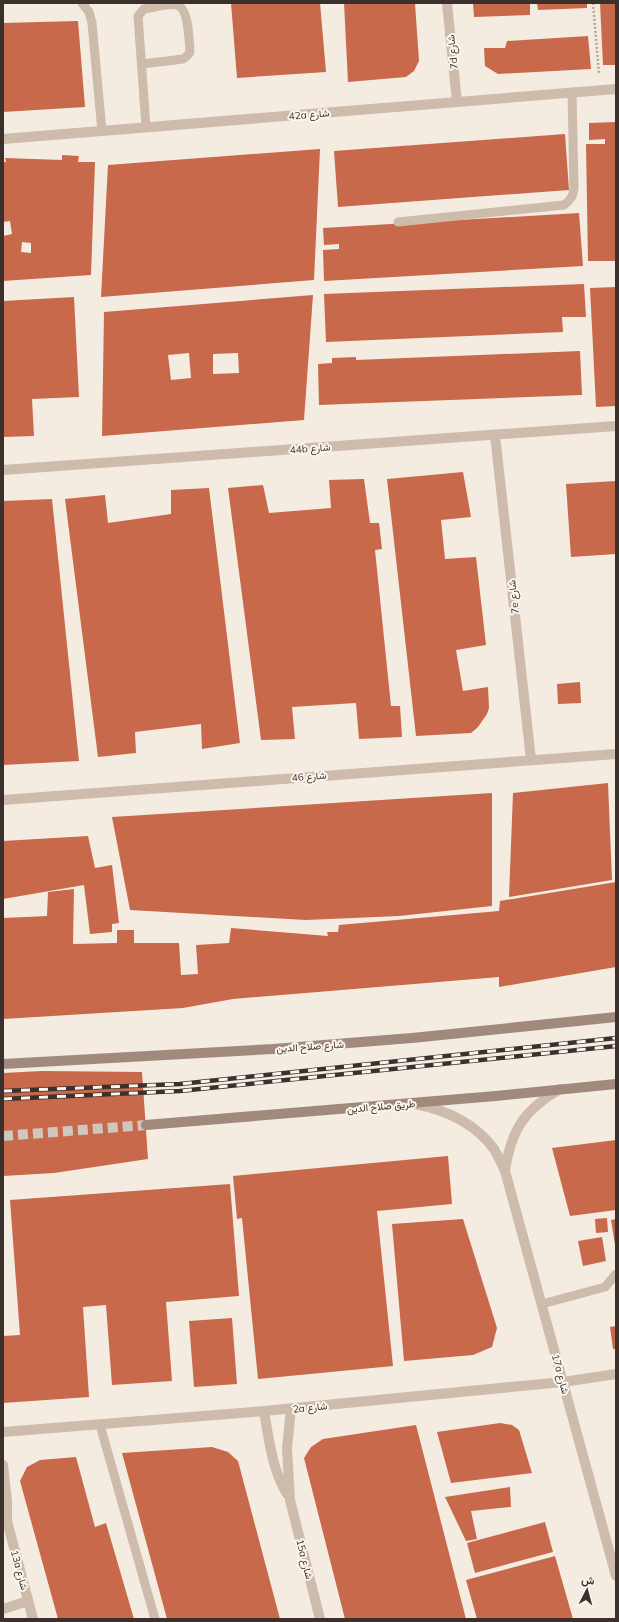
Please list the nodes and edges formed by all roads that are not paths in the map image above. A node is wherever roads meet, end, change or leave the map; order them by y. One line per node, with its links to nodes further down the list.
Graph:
1 (82, 3): 8 (lane)
2 (447, 3): 6 (street, 7d شارع)
3 (142, 64): 3 (lane); 7 (lane)
4 (616, 88): 5 (street, 42a شارع)
5 (572, 92): 6 (street, 42a شارع); 10 (lane)
6 (457, 102): 7 (street, 42a شارع)
7 (146, 127): 8 (street, 42a شارع)
8 (102, 131): 9 (street, 42a شارع)
9 (3, 139)
10 (398, 222)
11 (616, 426): 12 (street, 44b شارع)
12 (495, 435): 13 (street, 44b شارع); 15 (street, 7e شارع)
13 (3, 470)
14 (616, 754): 15 (street, شارع 46)
15 (531, 760): 16 (street, شارع 46)
16 (3, 800)
17 (616, 1017): 18 (main road, شارع صلاح الدين)
18 (3, 1064)
19 (616, 1084): 20 (main road, طريق صلاح الدين)
20 (560, 1089): 21 (main road, طريق صلاح الدين); 23 (street, 17a شارع)
21 (411, 1104): 22 (main road, طريق صلاح الدين); 23 (street, 17a شارع)
22 (146, 1125)
23 (505, 1171): 25 (street, 17a شارع)
24 (616, 1274): 25 (lane)
25 (542, 1304): 27 (street, 17a شارع)
26 (616, 1374): 27 (street, 2a شارع)
27 (563, 1382): 28 (street, 2a شارع); 35 (street, 17a شارع)
28 (291, 1408): 29 (street, 2a شارع); 33 (street, 15a شارع)
29 (264, 1411): 30 (street, 2a شارع); 33 (street, 15a شارع)
30 (100, 1425): 31 (street, 2a شارع); 39 (lane)
31 (3, 1432)
32 (3, 1465): 34 (street, 13a شارع)
33 (290, 1500): 40 (street, 15a شارع)
34 (5, 1518): 36 (street, 13a شارع)
35 (616, 1576)
36 (28, 1601): 37 (street); 38 (street, 13a شارع)
37 (3, 1609)
38 (33, 1619)
39 (155, 1619)
40 (320, 1619)

